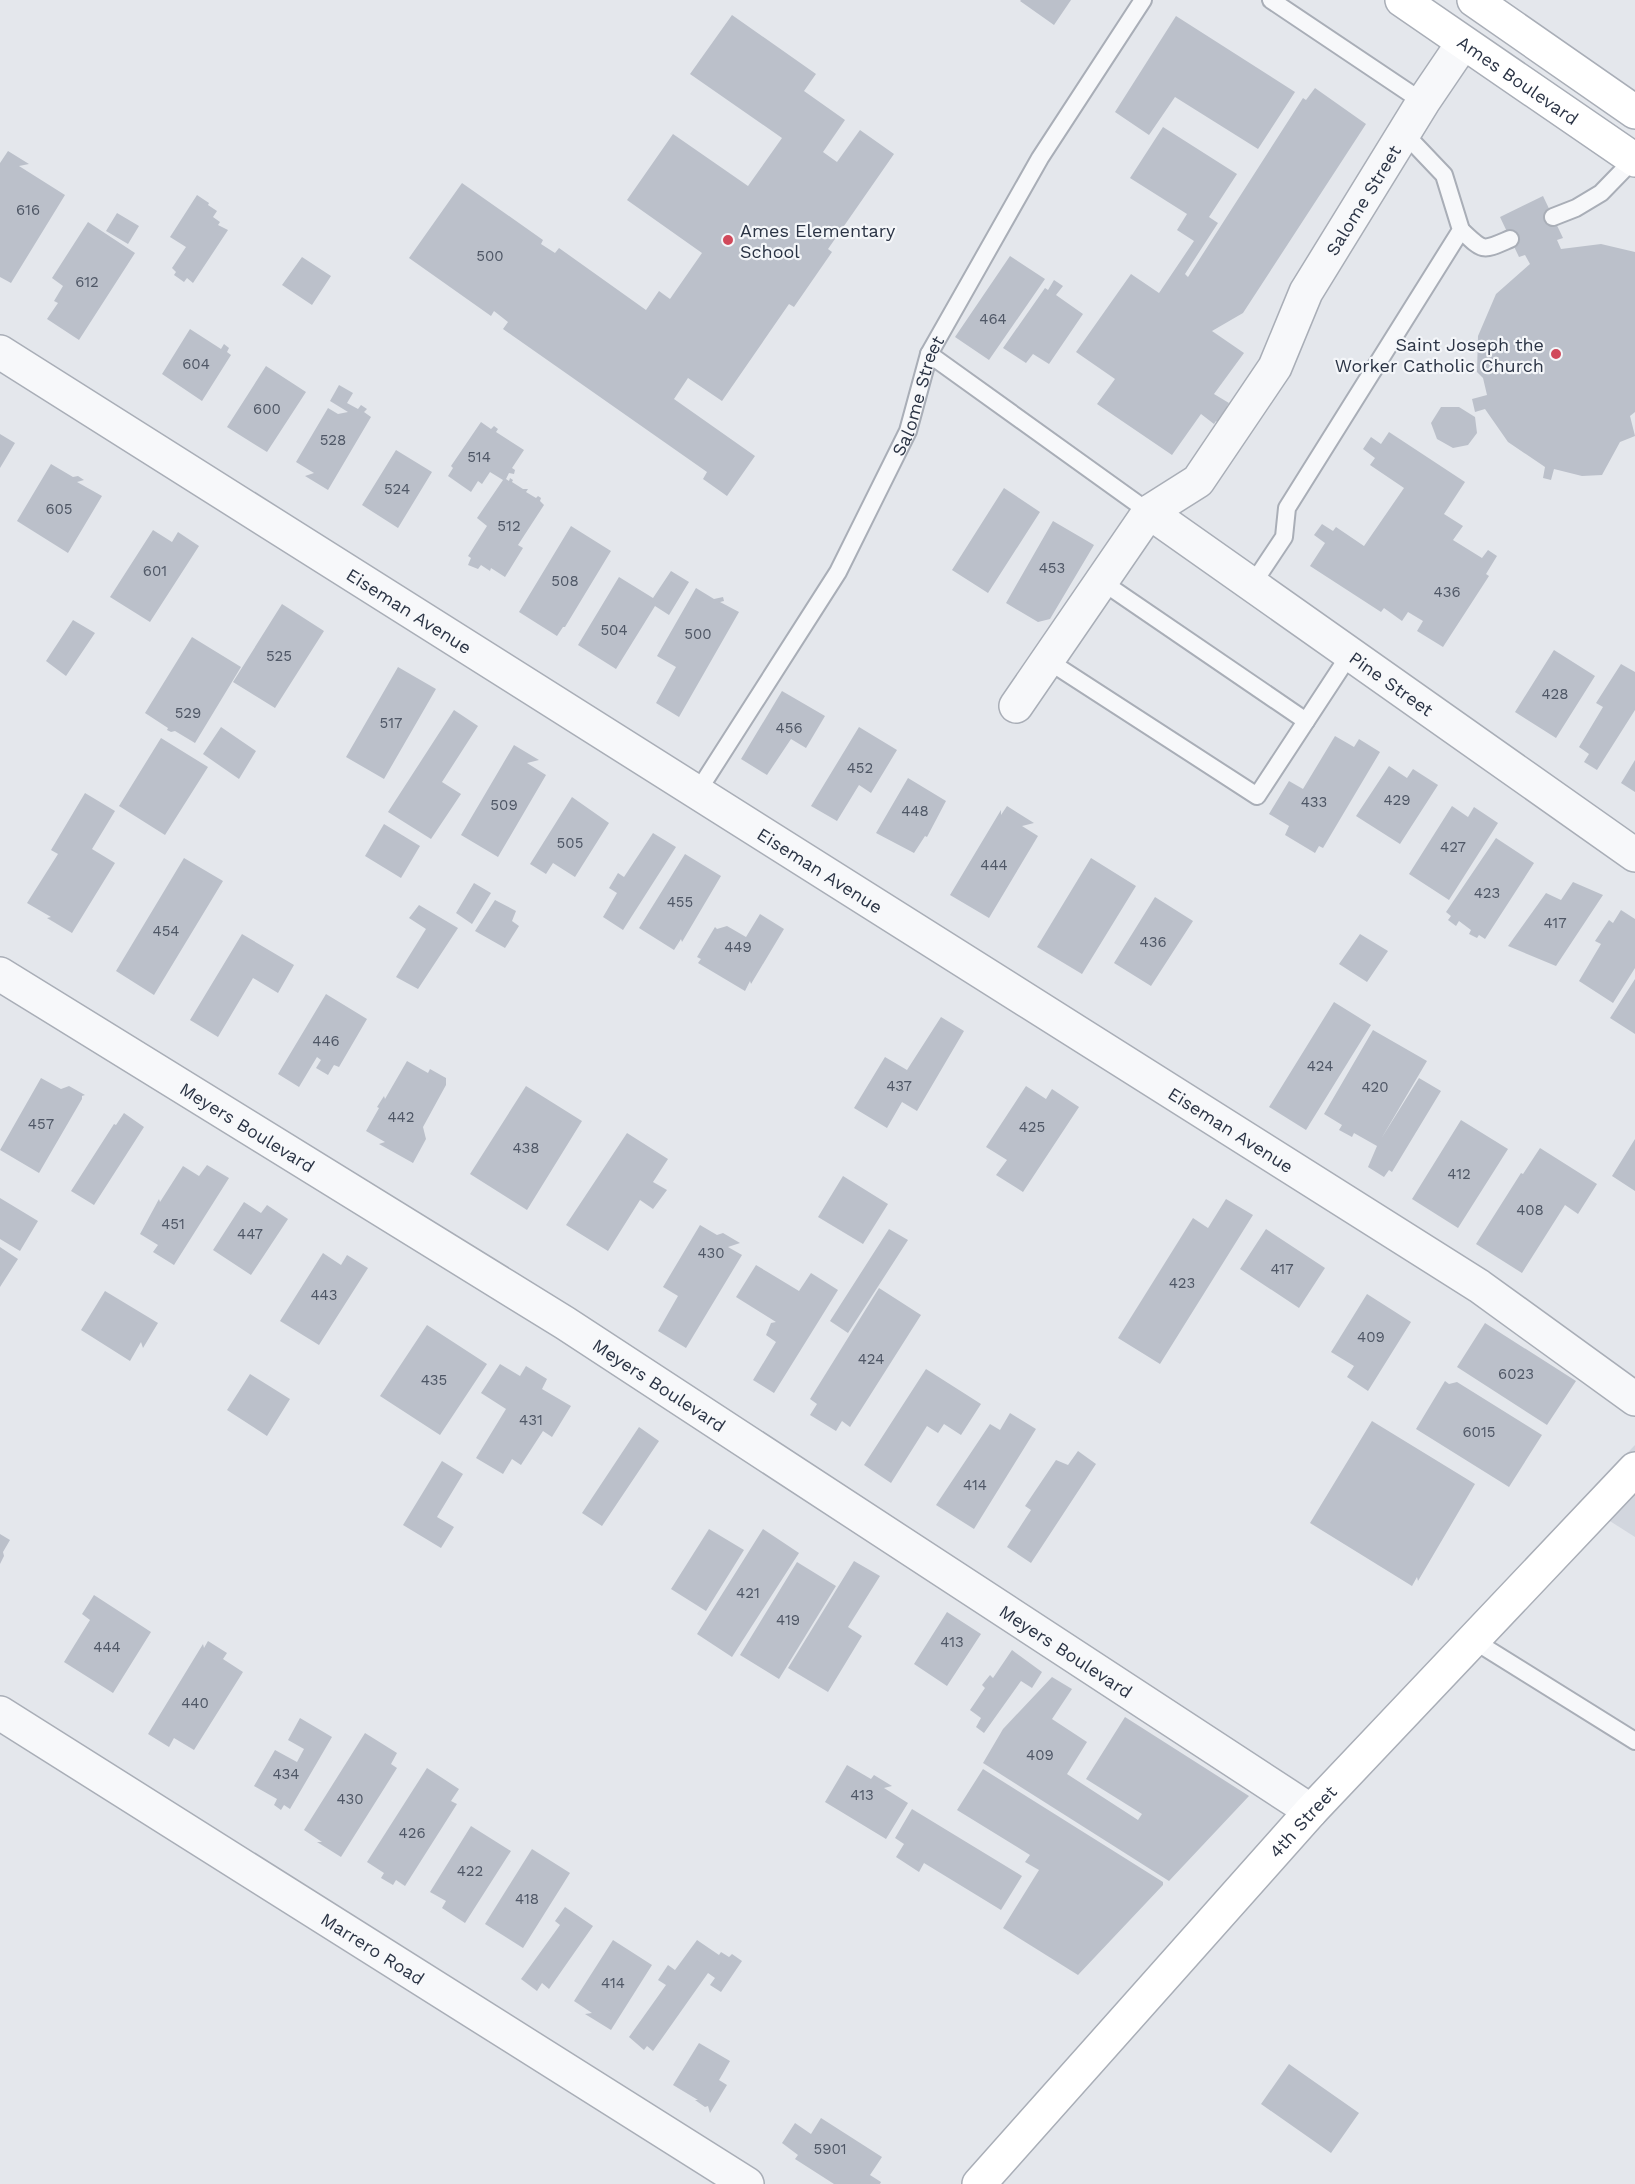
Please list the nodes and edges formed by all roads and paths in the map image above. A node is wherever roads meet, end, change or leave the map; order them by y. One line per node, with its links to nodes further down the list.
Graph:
1 (1143, 0): 14 (lane, Salome Street)
2 (1271, 0): 6 (lane)
3 (1402, 0): 5 (main road, Ames Boulevard)
4 (1474, 0): 7 (main road)
5 (1463, 43): 6 (street, Salome Street); 9 (main road, Ames Boulevard)
6 (1423, 102): 8 (street, Salome Street)
7 (1635, 112)
8 (1404, 133): 11 (lane); 15 (street, Salome Street)
9 (1634, 160): 10 (lane)
10 (1553, 217)
11 (1461, 230): 12 (lane); 17 (lane)
12 (1510, 238)
13 (0, 352): 22 (street, Eiseman Avenue)
14 (929, 354): 15 (lane); 22 (lane, Salome Street)
15 (1149, 512): 16 (street, Salome Street); 17 (street, Pine Street)
16 (1101, 581): 19 (street, Salome Street); 21 (lane)
17 (1252, 585): 18 (street, Pine Street)
18 (1350, 654): 21 (lane); 23 (street, Pine Street)
19 (1047, 660): 20 (street, Salome Street); 21 (lane)
20 (1016, 706)
21 (1306, 722)
22 (698, 791): 25 (street, Eiseman Avenue)
23 (1635, 855)
24 (0, 974): 30 (street, Meyers Boulevard)
25 (1635, 1399)
26 (1629, 1485): 27 (main road, 4th Street)
27 (1473, 1640): 29 (lane); 30 (main road, 4th Street)
28 (0, 1713): 31 (street, Marrero Road)
29 (1635, 1741)
30 (1311, 1811): 32 (main road, 4th Street)
31 (747, 2184)
32 (980, 2184)

